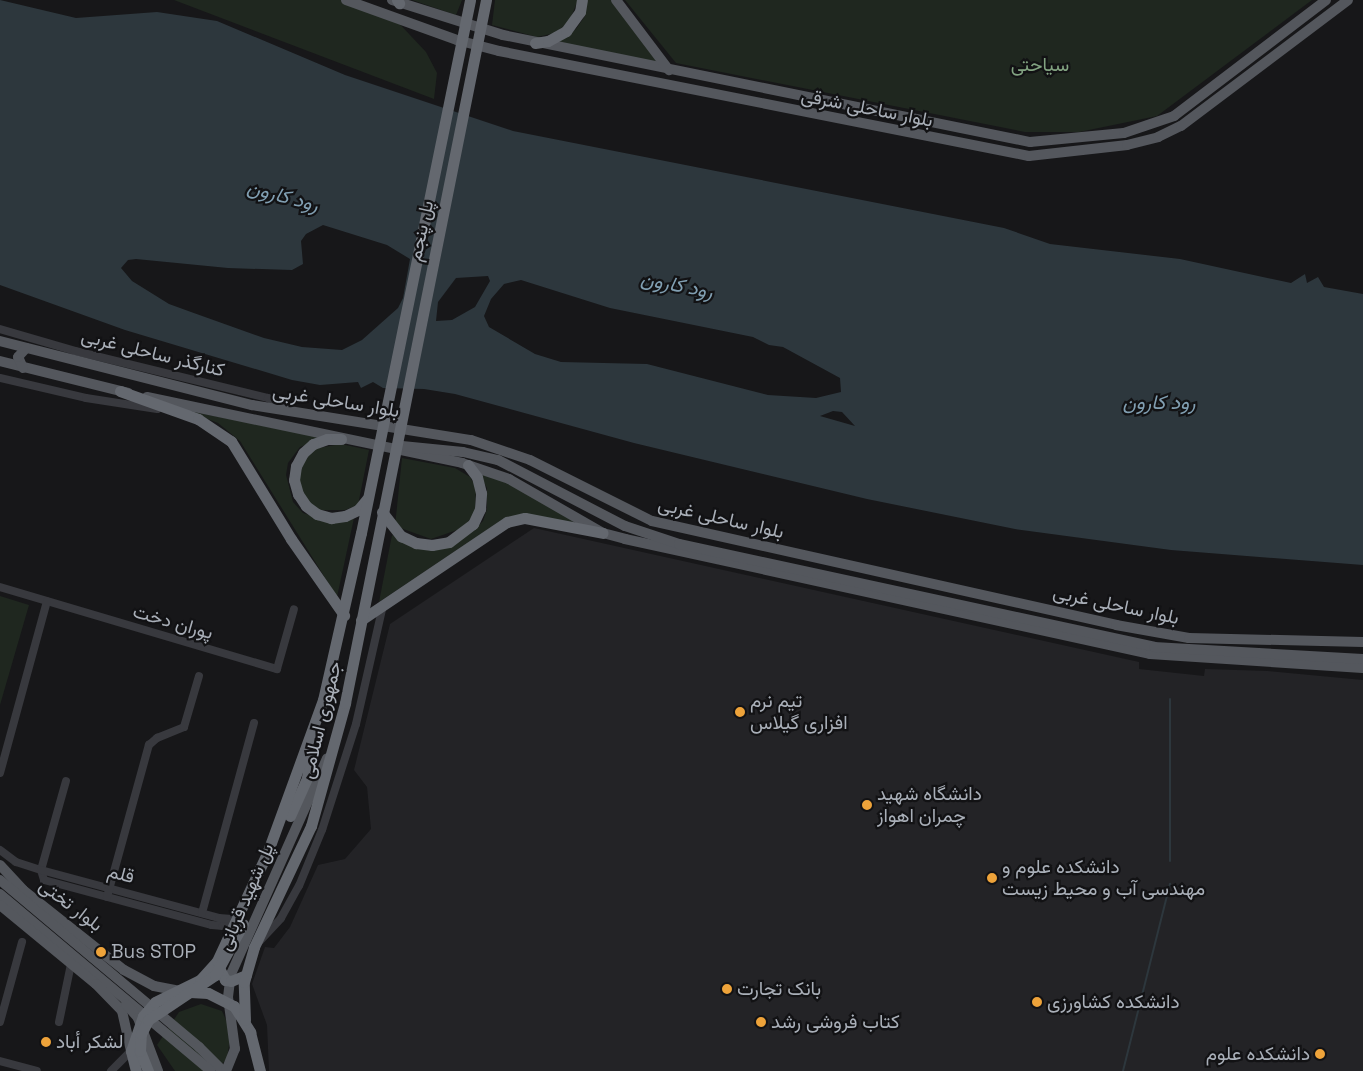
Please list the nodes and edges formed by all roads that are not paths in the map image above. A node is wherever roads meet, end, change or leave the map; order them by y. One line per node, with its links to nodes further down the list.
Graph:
1 (346, 0): 12 (main road, بلوار ساحلی شرقی)
2 (582, 0): 9 (highway)
3 (616, 0): 10 (main road)
4 (1326, 0): 11 (main road, بلوار ساحلی شرقی)
5 (1348, 0): 12 (main road, بلوار ساحلی شرقی)
6 (396, 1): 9 (main road, بلوار ساحلی شرقی)
7 (470, 2): 24 (highway, پل پنجم)
8 (486, 2): 25 (highway, پل پنجم)
9 (535, 42): 10 (main road, بلوار ساحلی شرقی)
10 (670, 70): 11 (main road, بلوار ساحلی شرقی)
11 (684, 73): 12 (main road)
12 (680, 88)
13 (0, 329): 20 (street, کنارگذر ساحلی غربی)
14 (0, 341): 15 (main road, بلوار ساحلی غربی)
15 (26, 348): 17 (main road); 20 (main road, بلوار ساحلی غربی)
16 (0, 362): 17 (main road, بلوار ساحلی غربی)
17 (23, 368): 19 (main road, بلوار ساحلی غربی)
18 (0, 378): 21 (street)
19 (120, 391): 21 (highway); 22 (main road, بلوار ساحلی غربی)
20 (297, 414): 36 (main road, بلوار ساحلی غربی)
21 (186, 415): 34 (highway)
22 (341, 439): 23 (main road, بلوار ساحلی غربی); 27 (highway)
23 (363, 444): 26 (main road, بلوار ساحلی غربی); 37 (main road, بلوار ساحلی غربی)
24 (376, 461): 27 (highway, جمهوری اسلامی)
25 (392, 463): 28 (highway, جمهوری اسلامی)
26 (468, 465): 28 (highway); 29 (main road, بلوار ساحلی غربی)
27 (368, 500): 34 (highway, جمهوری اسلامی)
28 (382, 512): 35 (highway, جمهوری اسلامی)
29 (603, 533): 32 (highway); 38 (main road, بلوار ساحلی غربی)
30 (0, 588): 31 (street, پوران دخت)
31 (47, 601): 33 (street, پوران دخت); 43 (street)
32 (384, 604): 35 (highway); 56 (street)
33 (294, 609)
34 (344, 615): 41 (highway, جمهوری اسلامی)
35 (361, 620): 42 (highway, جمهوری اسلامی)
36 (1363, 642)
37 (1363, 659)
38 (1363, 668)
39 (199, 676): 49 (street)
40 (254, 723): 53 (street)
41 (312, 734): 54 (highway, جمهوری اسلامی); 74 (highway, پل شهید قربانی)
42 (336, 743): 56 (highway, جمهوری اسلامی); 77 (main road, پل شهید قربانی)
43 (0, 774)
44 (66, 781): 47 (street)
45 (0, 850): 47 (street, قلم)
46 (0, 865): 59 (main road, بلوار تختی)
47 (41, 870): 49 (street, قلم); 51 (street)
48 (0, 880): 57 (main road)
49 (110, 888): 51 (street); 53 (street, قلم)
50 (0, 894): 57 (main road)
51 (107, 897): 54 (street)
52 (0, 905): 57 (main road)
53 (202, 913): 54 (street, قلم)
54 (237, 919): 58 (highway, جمهوری اسلامی)
55 (22, 942): 65 (street)
56 (254, 947): 61 (highway, جمهوری اسلامی)
57 (79, 959): 60 (main road); 62 (main road); 66 (street); 77 (main road, پل شهید قربانی)
58 (217, 961): 61 (highway); 63 (highway, جمهوری اسلامی)
59 (114, 962): 62 (main road); 63 (main road, بلوار تختی)
60 (92, 969): 75 (main road); 76 (main road)
61 (246, 975): 64 (highway, جمهوری اسلامی)
62 (96, 984): 67 (main road)
63 (179, 991): 64 (highway); 67 (highway, جمهوری اسلامی)
64 (245, 1020): 68 (highway, جمهوری اسلامی)
65 (0, 1022)
66 (59, 1022)
67 (131, 1051): 72 (street); 73 (highway)
68 (256, 1059): 78 (highway); 79 (highway, جمهوری اسلامی)
69 (0, 1061): 70 (street)
70 (23, 1069): 71 (street)
71 (37, 1071)
72 (111, 1071)
73 (136, 1071)
74 (148, 1071)
75 (158, 1071)
76 (212, 1071)
77 (224, 1071)
78 (255, 1071)
79 (260, 1071)

